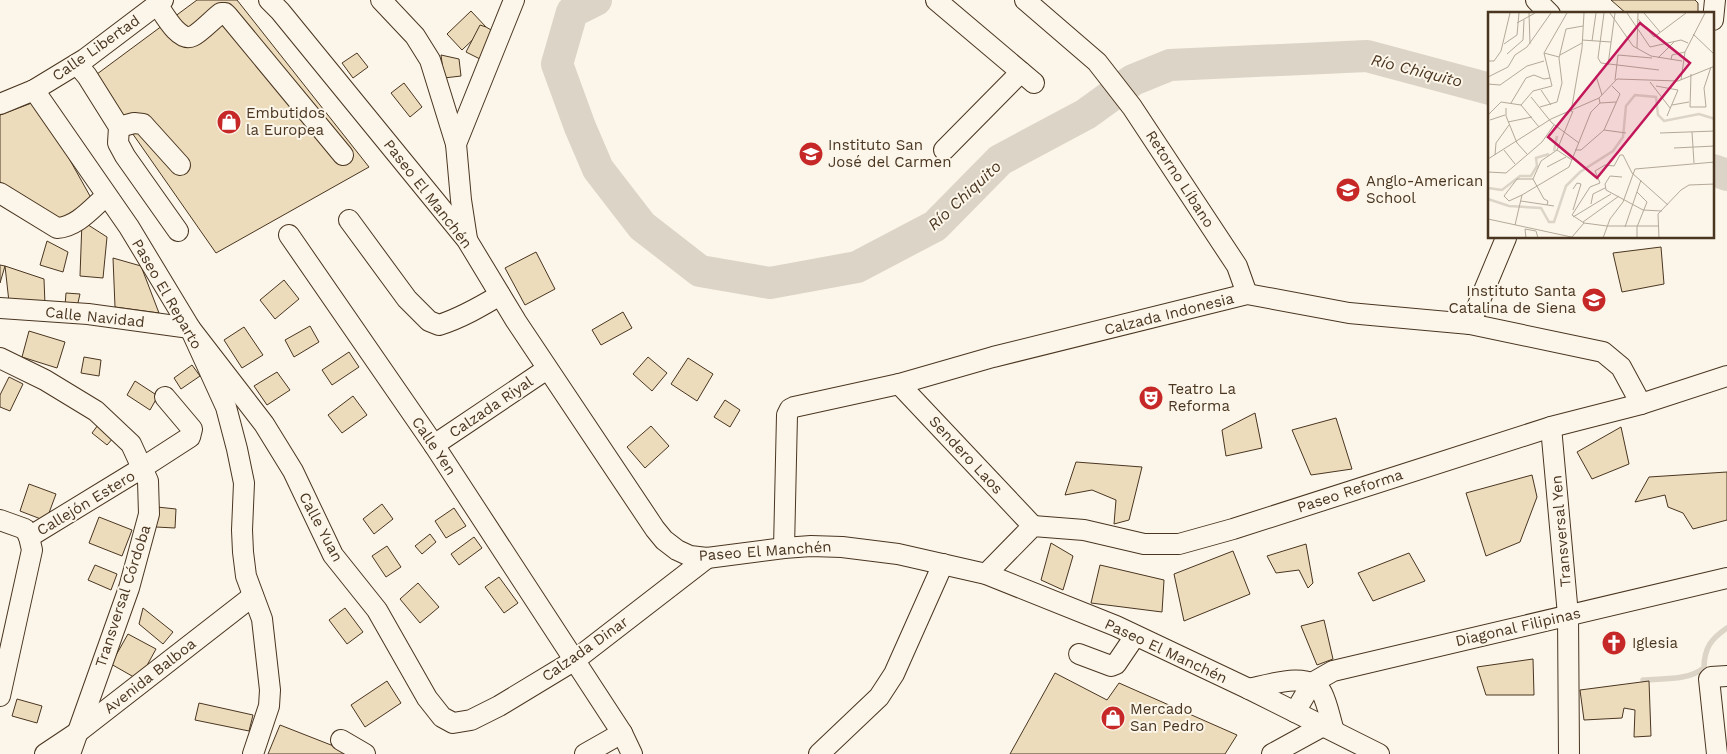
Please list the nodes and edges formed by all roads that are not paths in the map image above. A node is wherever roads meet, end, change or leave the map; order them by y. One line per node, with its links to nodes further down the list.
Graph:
1 (269, 0): 23 (street, Paseo El Manchén)
2 (381, 0): 13 (street)
3 (514, 0): 13 (street)
4 (936, 0): 14 (street)
5 (1025, 0): 24 (street, Retorno Líbano)
6 (1536, 0): 8 (street)
7 (160, 2): 9 (street, Calle Libertad); 15 (street)
8 (1548, 12)
9 (77, 64): 10 (street, Calle Libertad); 12 (street)
10 (34, 90): 11 (street, Calle Libertad); 18 (street, Paseo El Reparto)
11 (0, 104)
12 (118, 127): 16 (street); 20 (street)
13 (456, 144): 23 (street)
14 (944, 150)
15 (343, 156)
16 (180, 165)
17 (0, 193): 18 (street)
18 (106, 196): 28 (street, Paseo El Reparto)
19 (349, 220): 25 (street)
20 (178, 230)
21 (289, 235): 36 (street, Calle Yen)
22 (1506, 239): 27 (street)
23 (467, 240): 25 (street, Paseo El Manchén)
24 (1247, 294): 27 (street, Calzada Indonesia); 32 (street, Calzada Indonesia)
25 (500, 295): 30 (street, Paseo El Manchén)
26 (0, 308): 28 (street, Calle Navidad)
27 (1470, 324): 34 (street, Calzada Indonesia)
28 (190, 328): 46 (street, Paseo El Reparto); 56 (street, Calle Yuan)
29 (0, 358): 37 (street, Transversal Córdoba)
30 (547, 369): 36 (street, Calzada Riyal); 42 (street, Paseo El Manchén)
31 (1727, 376): 34 (street, Paseo Reforma)
32 (899, 384): 39 (street, Sendero Laos); 41 (street, Calzada Indonesia)
33 (165, 397): 37 (street, Callejón Estero)
34 (1641, 404): 35 (street, Paseo Reforma)
35 (1551, 428): 39 (street, Paseo Reforma); 47 (street, Transversal Yen)
36 (434, 445): 50 (street, Calle Yen)
37 (142, 468): 40 (street, Callejón Estero); 58 (street, Transversal Córdoba)
38 (0, 520): 40 (street)
39 (1032, 526): 44 (street)
40 (29, 537): 54 (street)
41 (784, 548): 42 (street, Paseo El Manchén); 43 (street, Paseo El Manchén)
42 (707, 558): 50 (street, Calzada Dinar)
43 (943, 564): 44 (street, Paseo El Manchén); 67 (street)
44 (986, 574): 48 (street, Paseo El Manchén)
45 (1727, 578): 47 (street, Diagonal Filipinas)
46 (253, 596): 58 (street, Avenida Balboa); 63 (street, Paseo El Reparto)
47 (1568, 615): 52 (street, Diagonal Filipinas); 70 (street, Transversal Yen)
48 (1135, 636): 49 (street); 53 (street, Paseo El Manchén)
49 (1079, 654)
50 (575, 660): 56 (street, Calzada Dinar); 59 (street, Calle Yen)
51 (1727, 676): 71 (street)
52 (1312, 683): 53 (street); 55 (street, Diagonal Filipinas); 57 (street)
53 (1249, 689): 55 (street, Paseo El Manchén)
54 (0, 696)
55 (1294, 712): 57 (street, Paseo El Manchén)
56 (453, 723)
57 (1329, 729): 68 (street); 69 (street, Paseo El Manchén)
58 (78, 732): 61 (street, Avenida Balboa); 62 (street, Transversal Córdoba)
59 (622, 733): 65 (street); 66 (street, Calle Yen)
60 (341, 740): 64 (street)
61 (45, 754)
62 (70, 754)
63 (253, 754)
64 (365, 754)
65 (585, 754)
66 (632, 754)
67 (819, 754)
68 (1272, 754)
69 (1379, 754)
70 (1569, 754)
71 (1716, 754)

